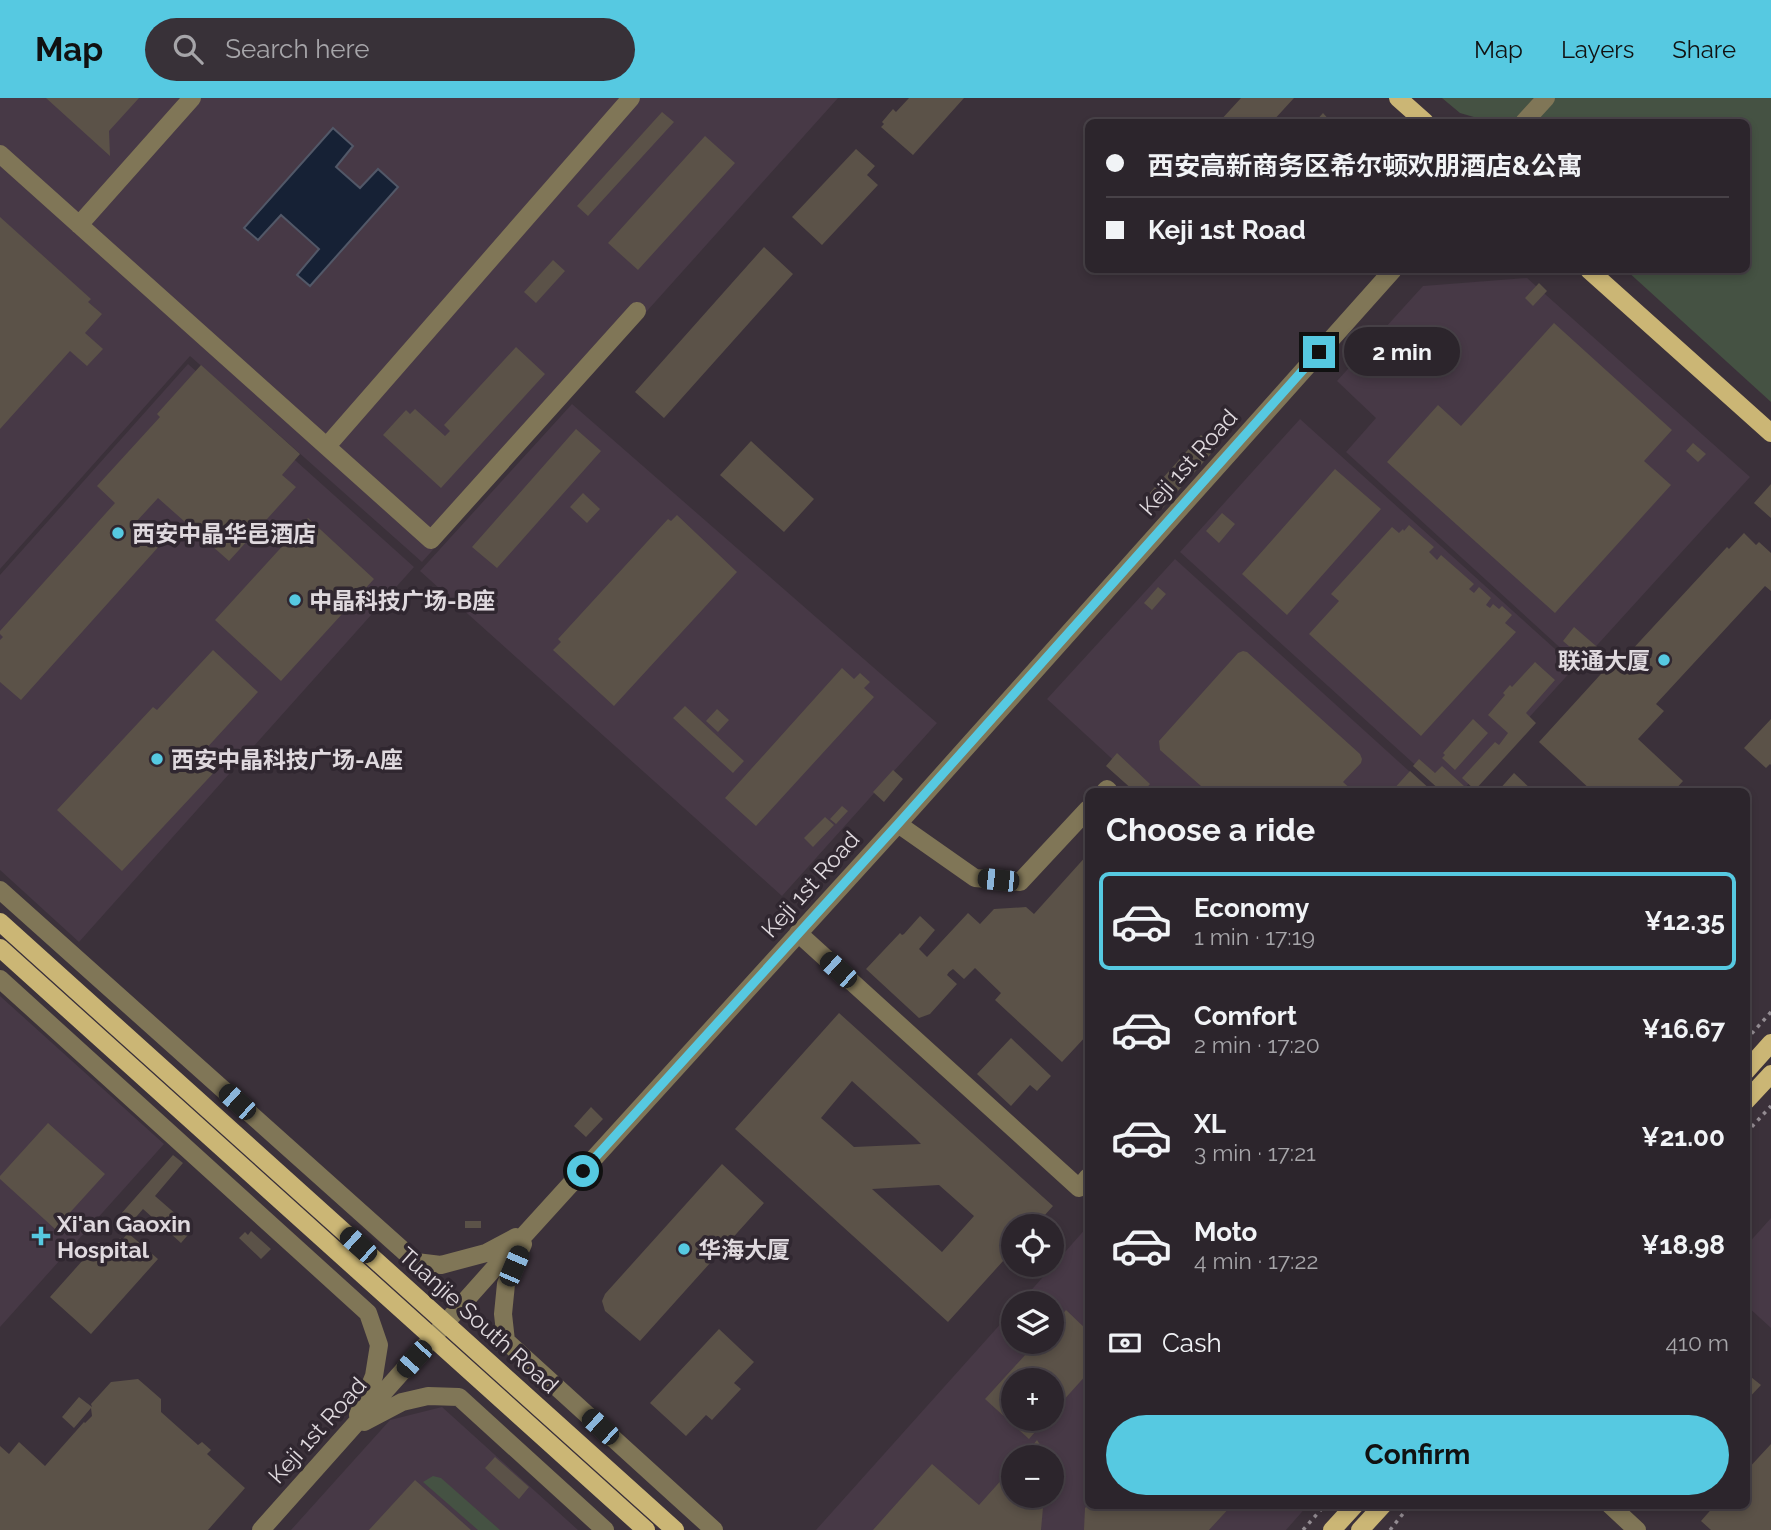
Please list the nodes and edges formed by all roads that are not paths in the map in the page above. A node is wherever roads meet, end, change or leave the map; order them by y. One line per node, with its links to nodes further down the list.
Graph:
1 (192, 98): 8 (street)
2 (1398, 98): 5 (main road)
3 (1546, 98): 6 (street)
4 (620, 102): 13 (street)
5 (1422, 119)
6 (1527, 119)
7 (0, 154): 8 (street)
8 (79, 225): 13 (street)
9 (1390, 273): 15 (street, Keji 1st Road)
10 (1592, 273): 12 (main road)
11 (637, 311): 13 (street)
12 (1771, 433)
13 (327, 446)
14 (1085, 812): 15 (street)
15 (898, 824): 18 (street, Keji 1st Road)
16 (0, 891): 26 (street)
17 (0, 922): 27 (main road, Tuanjie South Road)
18 (798, 933): 25 (street); 26 (street, Keji 1st Road)
19 (0, 948): 28 (main road, Tuanjie South Road)
20 (0, 979): 29 (street)
21 (1771, 1043): 22 (main road)
22 (1750, 1067)
23 (1771, 1074): 24 (main road)
24 (1750, 1097)
25 (1085, 1181)
26 (529, 1231): 27 (street, Keji 1st Road); 37 (street)
27 (445, 1324): 28 (street, Keji 1st Road); 36 (main road, Tuanjie South Road)
28 (433, 1338): 29 (street, Keji 1st Road); 35 (main road, Tuanjie South Road)
29 (353, 1428): 33 (street, Keji 1st Road); 34 (street)
30 (1351, 1509): 38 (main road)
31 (1379, 1509): 39 (main road)
32 (1614, 1509): 40 (street)
33 (261, 1530)
34 (605, 1530)
35 (646, 1530)
36 (675, 1530)
37 (714, 1530)
38 (1332, 1530)
39 (1360, 1530)
40 (1637, 1530)

